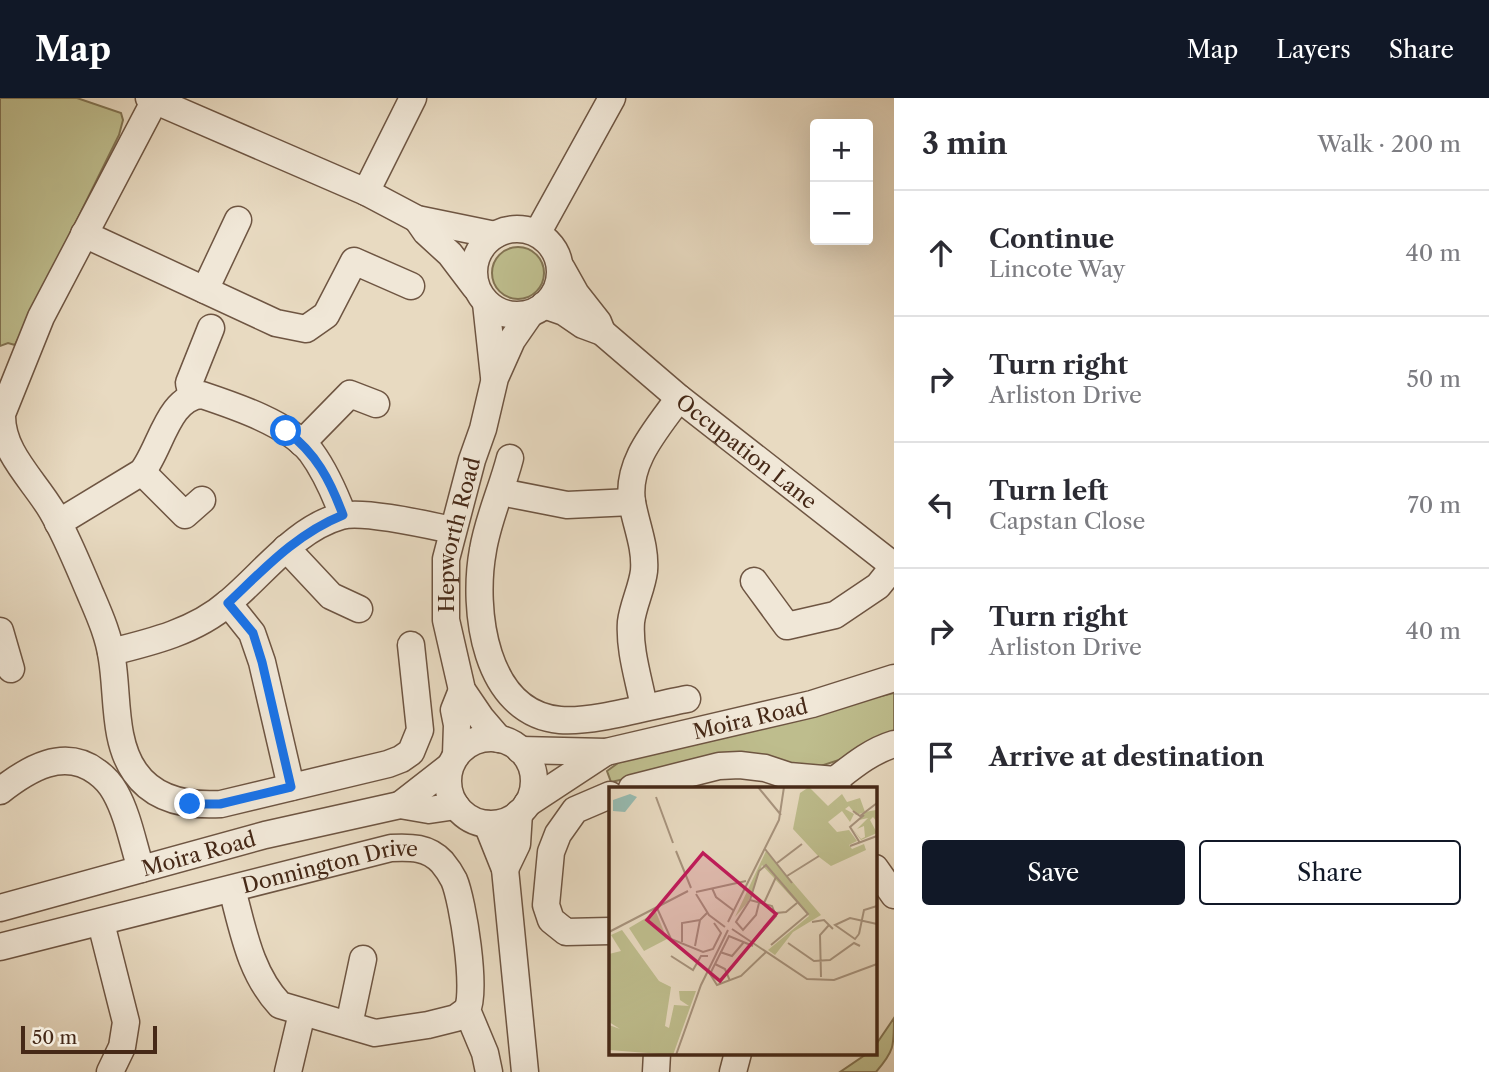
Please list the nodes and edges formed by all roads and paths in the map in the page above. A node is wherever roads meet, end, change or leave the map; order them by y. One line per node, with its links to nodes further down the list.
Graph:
1 (413, 98): 4 (street)
2 (612, 98): 7 (street)
3 (152, 99): 4 (street); 8 (street)
4 (366, 192): 5 (street)
5 (416, 219): 9 (street); 13 (street)
6 (238, 220): 12 (street)
7 (538, 232): 9 (street); 10 (street)
8 (84, 234): 12 (street); 28 (street)
9 (495, 235): 13 (street)
10 (562, 269): 14 (street); 16 (street)
11 (411, 286): 12 (street)
12 (205, 290)
13 (480, 295): 14 (street); 17 (street, Hepworth Road)
14 (537, 309): 16 (street); 17 (street, Hepworth Road)
15 (211, 328): 18 (street)
16 (602, 332): 19 (street, Occupation Lane)
17 (495, 378): 29 (street, Hepworth Road)
18 (192, 396): 21 (street); 23 (street)
19 (679, 398): 26 (street); 31 (street, Occupation Lane)
20 (376, 404): 21 (street)
21 (302, 443): 27 (street)
22 (510, 458): 24 (street)
23 (142, 472): 25 (street); 28 (street)
24 (501, 492): 26 (street); 42 (street)
25 (202, 500)
26 (632, 502): 42 (street)
27 (343, 515): 29 (street); 30 (street)
28 (58, 523): 37 (street)
29 (452, 530): 40 (street, Hepworth Road)
30 (286, 548): 33 (street); 34 (street)
31 (894, 566): 32 (street)
32 (754, 581)
33 (228, 603): 37 (street); 48 (street)
34 (359, 609)
35 (0, 631): 38 (street)
36 (411, 645): 48 (street)
37 (111, 652): 48 (street)
38 (11, 669)
39 (894, 678): 45 (street, Moira Road)
40 (462, 690): 43 (street, Hepworth Road); 46 (street, Hepworth Road)
41 (687, 699): 42 (street)
42 (644, 707)
43 (510, 744): 45 (street, Moira Road); 46 (street); 54 (street)
44 (894, 744): 47 (street)
45 (606, 752): 54 (street, Moira Road)
46 (453, 761): 52 (street, Moira Road); 53 (street)
47 (836, 784): 49 (street)
48 (291, 787)
49 (647, 787)
50 (0, 791): 56 (street)
51 (609, 796): 63 (street)
52 (400, 805): 53 (street, Moira Road); 56 (street, Moira Road)
53 (456, 806): 55 (street)
54 (523, 809): 55 (street); 57 (street)
55 (487, 824): 57 (street)
56 (141, 869): 61 (street, Moira Road)
57 (505, 869): 74 (street)
58 (876, 869): 60 (street)
59 (232, 889): 62 (street, Donnington Drive); 66 (street, Donnington Drive); 67 (street)
60 (894, 895)
61 (0, 908)
62 (101, 923): 64 (street, Donnington Drive); 71 (street)
63 (609, 931)
64 (0, 947)
65 (363, 959): 68 (street)
66 (467, 1010): 68 (street); 73 (street, Donnington Drive)
67 (302, 1013): 68 (street); 72 (street)
68 (349, 1026)
69 (657, 1054): 75 (street)
70 (738, 1054): 76 (street)
71 (110, 1072)
72 (288, 1072)
73 (489, 1072)
74 (525, 1072)
75 (656, 1072)
76 (733, 1072)

